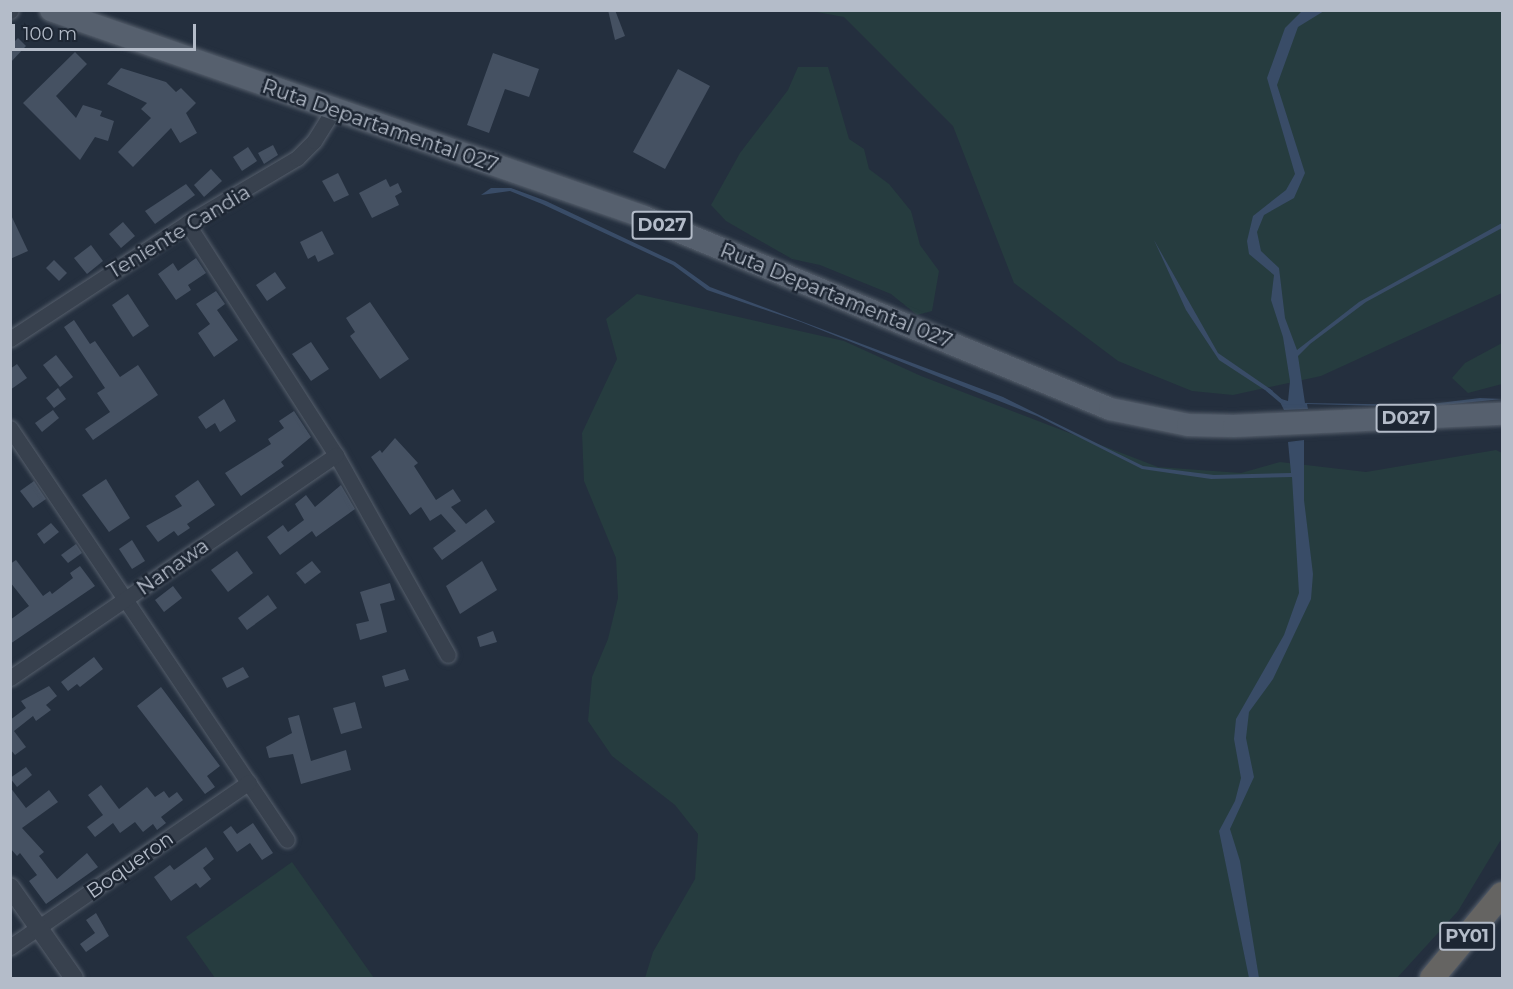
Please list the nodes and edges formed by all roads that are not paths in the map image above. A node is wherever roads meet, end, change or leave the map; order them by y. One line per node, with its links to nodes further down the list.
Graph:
1 (51, 10): 2 (main road, Ruta Departamental 027 / D027)
2 (333, 111): 3 (street, Teniente Candia); 5 (main road, Ruta Departamental 027 / D027)
3 (187, 223): 4 (street, Teniente Candia); 7 (street)
4 (10, 339)
5 (1503, 414)
6 (10, 428): 8 (street)
7 (336, 455): 8 (street, Nanawa); 9 (street)
8 (128, 599): 10 (street, Nanawa); 11 (street)
9 (448, 655)
10 (10, 678)
11 (249, 782): 12 (street); 15 (street, Boqueron)
12 (287, 840)
13 (10, 887): 15 (street)
14 (1503, 894): 18 (highway, PY01)
15 (39, 928): 16 (street, Boqueron); 17 (street)
16 (10, 947)
17 (74, 978)
18 (1432, 978)

